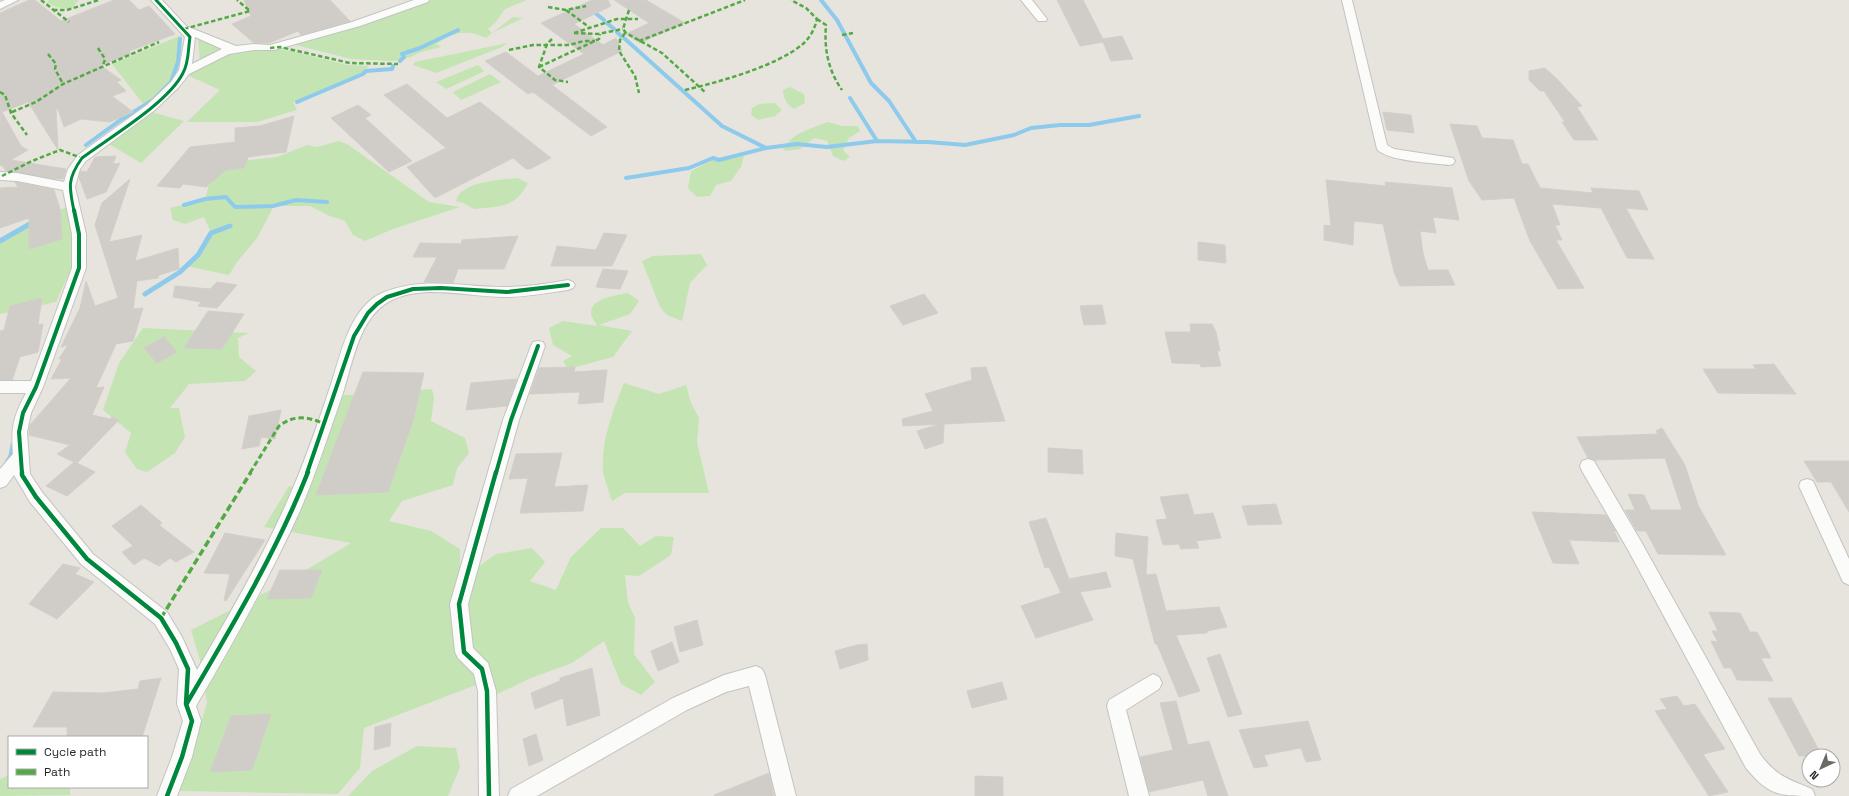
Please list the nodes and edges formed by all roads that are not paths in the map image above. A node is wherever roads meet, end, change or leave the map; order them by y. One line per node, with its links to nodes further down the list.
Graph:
1 (13, 0): 6 (street)
2 (156, 0): 10 (street)
3 (424, 0): 9 (street)
4 (1026, 0): 7 (street)
5 (1347, 0): 11 (street)
6 (0, 6)
7 (1042, 19)
8 (184, 29): 9 (street)
9 (233, 49): 10 (street)
10 (184, 72): 13 (street)
11 (1449, 161)
12 (0, 176): 13 (street)
13 (68, 187): 16 (street)
14 (568, 285): 24 (street)
15 (538, 346): 26 (street)
16 (36, 386): 17 (street); 18 (street)
17 (0, 387)
18 (21, 455): 20 (street); 24 (street)
19 (1588, 466): 30 (street)
20 (0, 481)
21 (1807, 486): 22 (street)
22 (1849, 577)
23 (1153, 683): 29 (street)
24 (186, 704): 25 (street)
25 (167, 796)
26 (489, 796)
27 (518, 796): 28 (street)
28 (786, 796)
29 (1139, 796)
30 (1805, 796)

